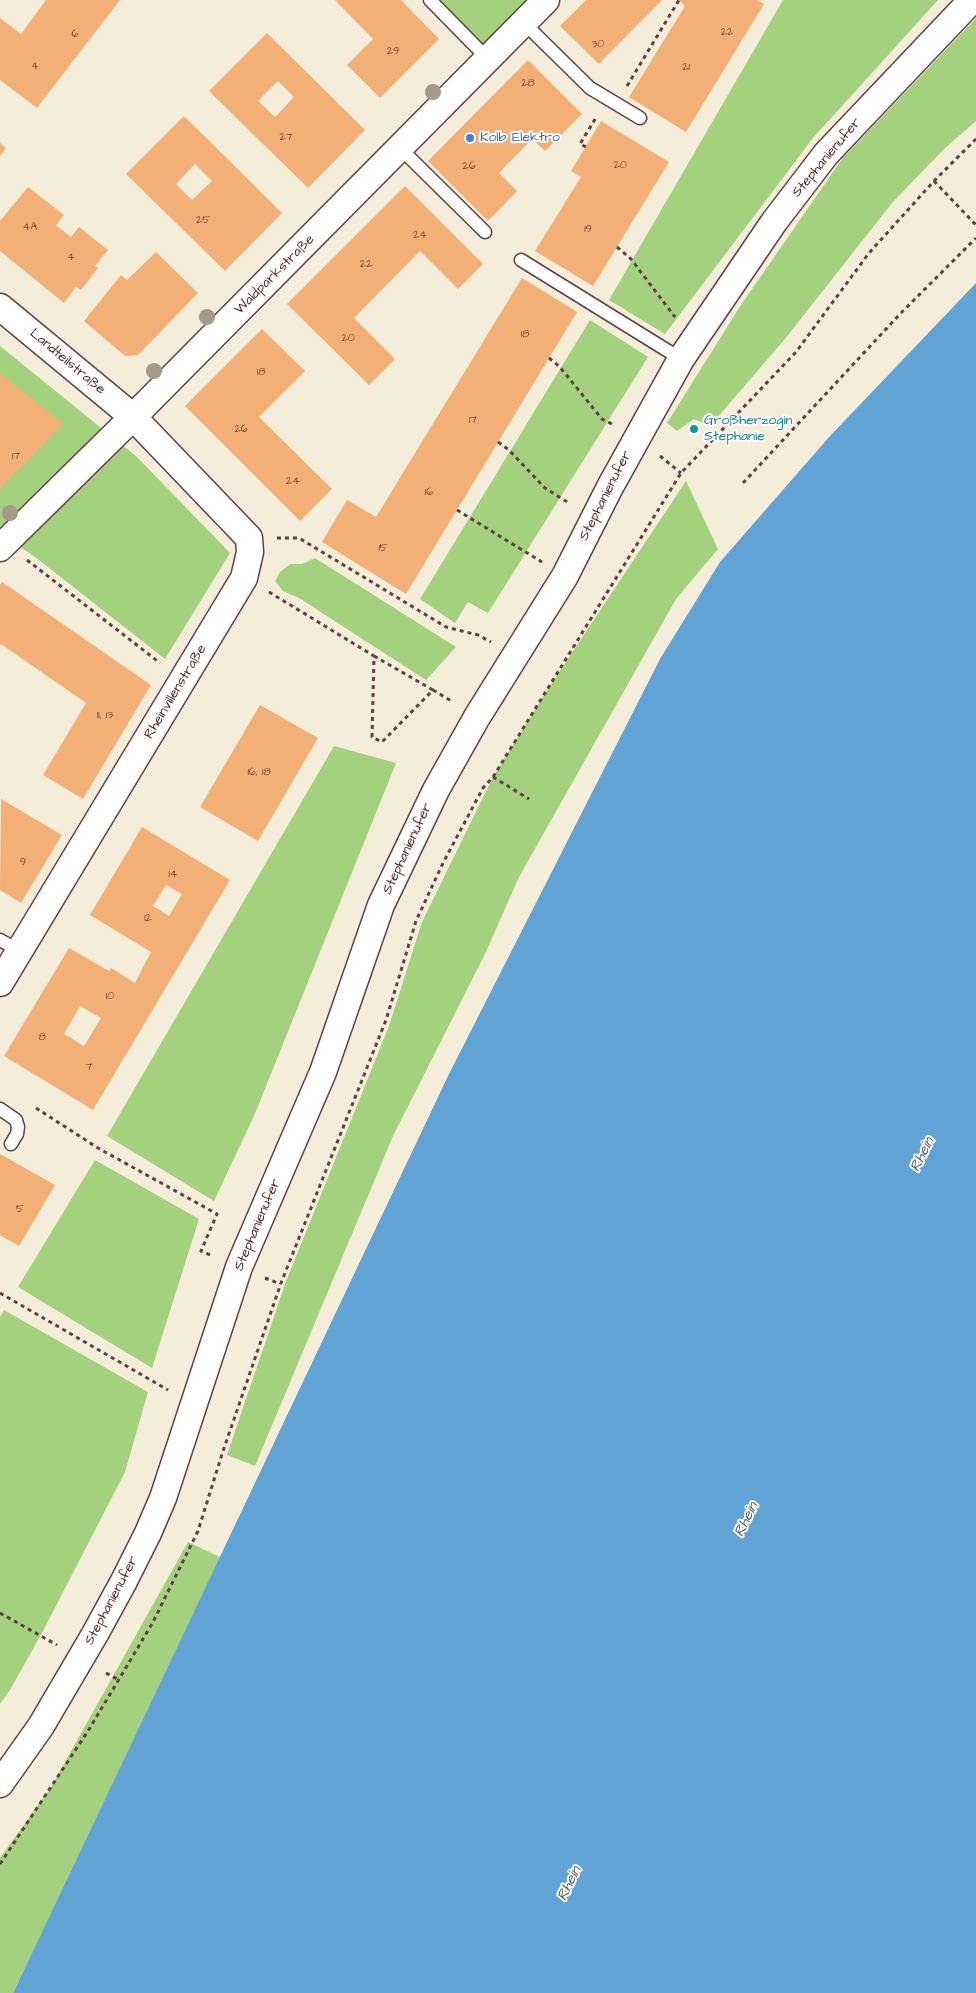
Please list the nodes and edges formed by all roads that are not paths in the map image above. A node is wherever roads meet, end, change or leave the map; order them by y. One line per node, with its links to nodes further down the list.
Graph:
1 (430, 0): 5 (lane)
2 (546, 0): 4 (street, Waldparkstraße)
3 (972, 0): 11 (street, Stephanienufer)
4 (524, 23): 5 (street, Waldparkstraße); 6 (lane)
5 (488, 59): 7 (street, Waldparkstraße)
6 (640, 118)
7 (400, 148): 8 (lane); 12 (street, Waldparkstraße)
8 (485, 232)
9 (521, 260): 11 (lane)
10 (0, 307): 12 (street, Landteilstraße)
11 (681, 358): 18 (street, Stephanienufer)
12 (133, 417): 13 (street, Waldparkstraße); 14 (street, Rheinvillenstraße)
13 (2, 545)
14 (10, 945): 15 (street, Rheinvillenstraße)
15 (0, 983)
16 (0, 1109): 17 (lane)
17 (11, 1144)
18 (0, 1784)

